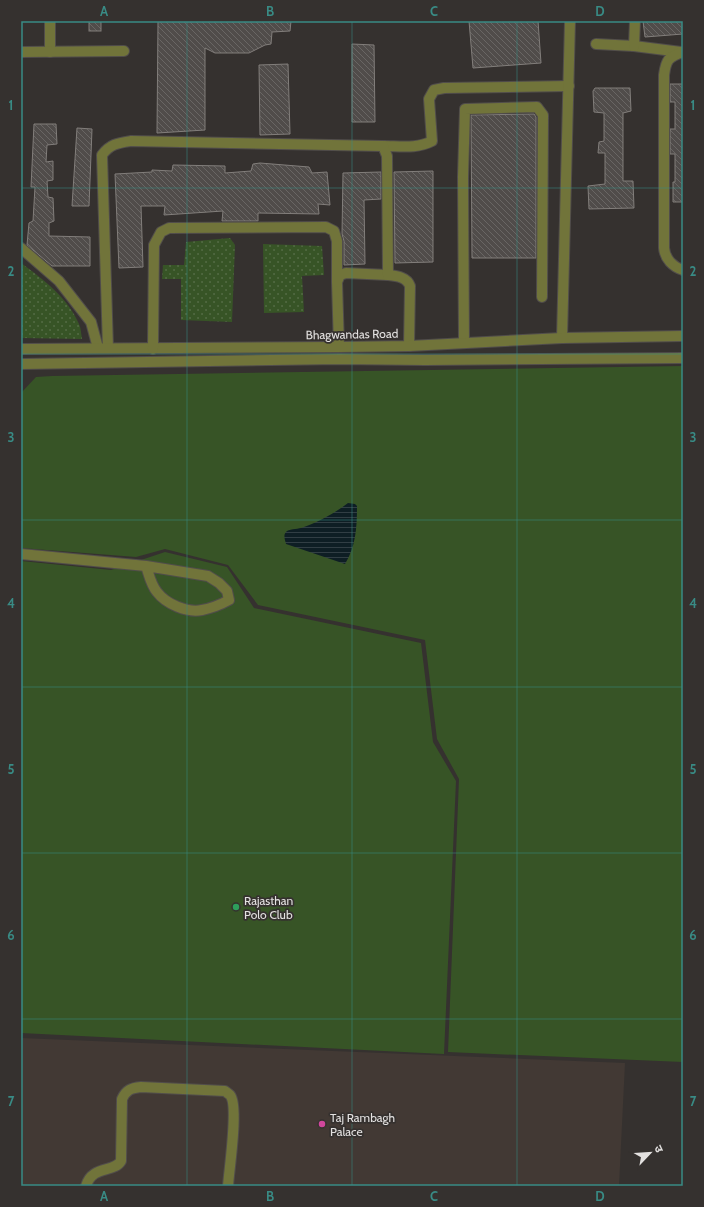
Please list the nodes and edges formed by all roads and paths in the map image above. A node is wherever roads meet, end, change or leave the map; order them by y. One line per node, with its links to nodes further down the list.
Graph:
1 (50, 21): 9 (street)
2 (570, 21): 12 (street)
3 (635, 21): 5 (street)
4 (596, 44): 5 (street)
5 (634, 46): 6 (street)
6 (653, 49): 10 (street); 11 (street)
7 (124, 51): 9 (street)
8 (21, 52): 9 (street)
9 (50, 52)
10 (683, 52): 11 (street)
11 (666, 65): 15 (street)
12 (569, 86): 13 (street); 20 (street)
13 (384, 146): 16 (street); 24 (street)
14 (21, 248): 24 (street)
15 (683, 270)
16 (388, 274): 17 (street); 22 (street)
17 (337, 282): 23 (street); 26 (street)
18 (542, 297): 21 (street)
19 (683, 336): 20 (street, Bhagwandas Road)
20 (562, 338): 21 (street, Bhagwandas Road)
21 (464, 343): 22 (street, Bhagwandas Road)
22 (409, 346): 23 (street, Bhagwandas Road)
23 (339, 347): 26 (street, Bhagwandas Road)
24 (103, 348): 25 (street, Bhagwandas Road); 26 (street, Bhagwandas Road)
25 (21, 349)
26 (153, 349)
27 (683, 358): 28 (street, Bhagwandas Road)
28 (21, 364)
29 (21, 554): 30 (street)
30 (146, 566): 30 (street)
31 (86, 1186): 32 (street)
32 (228, 1186)

